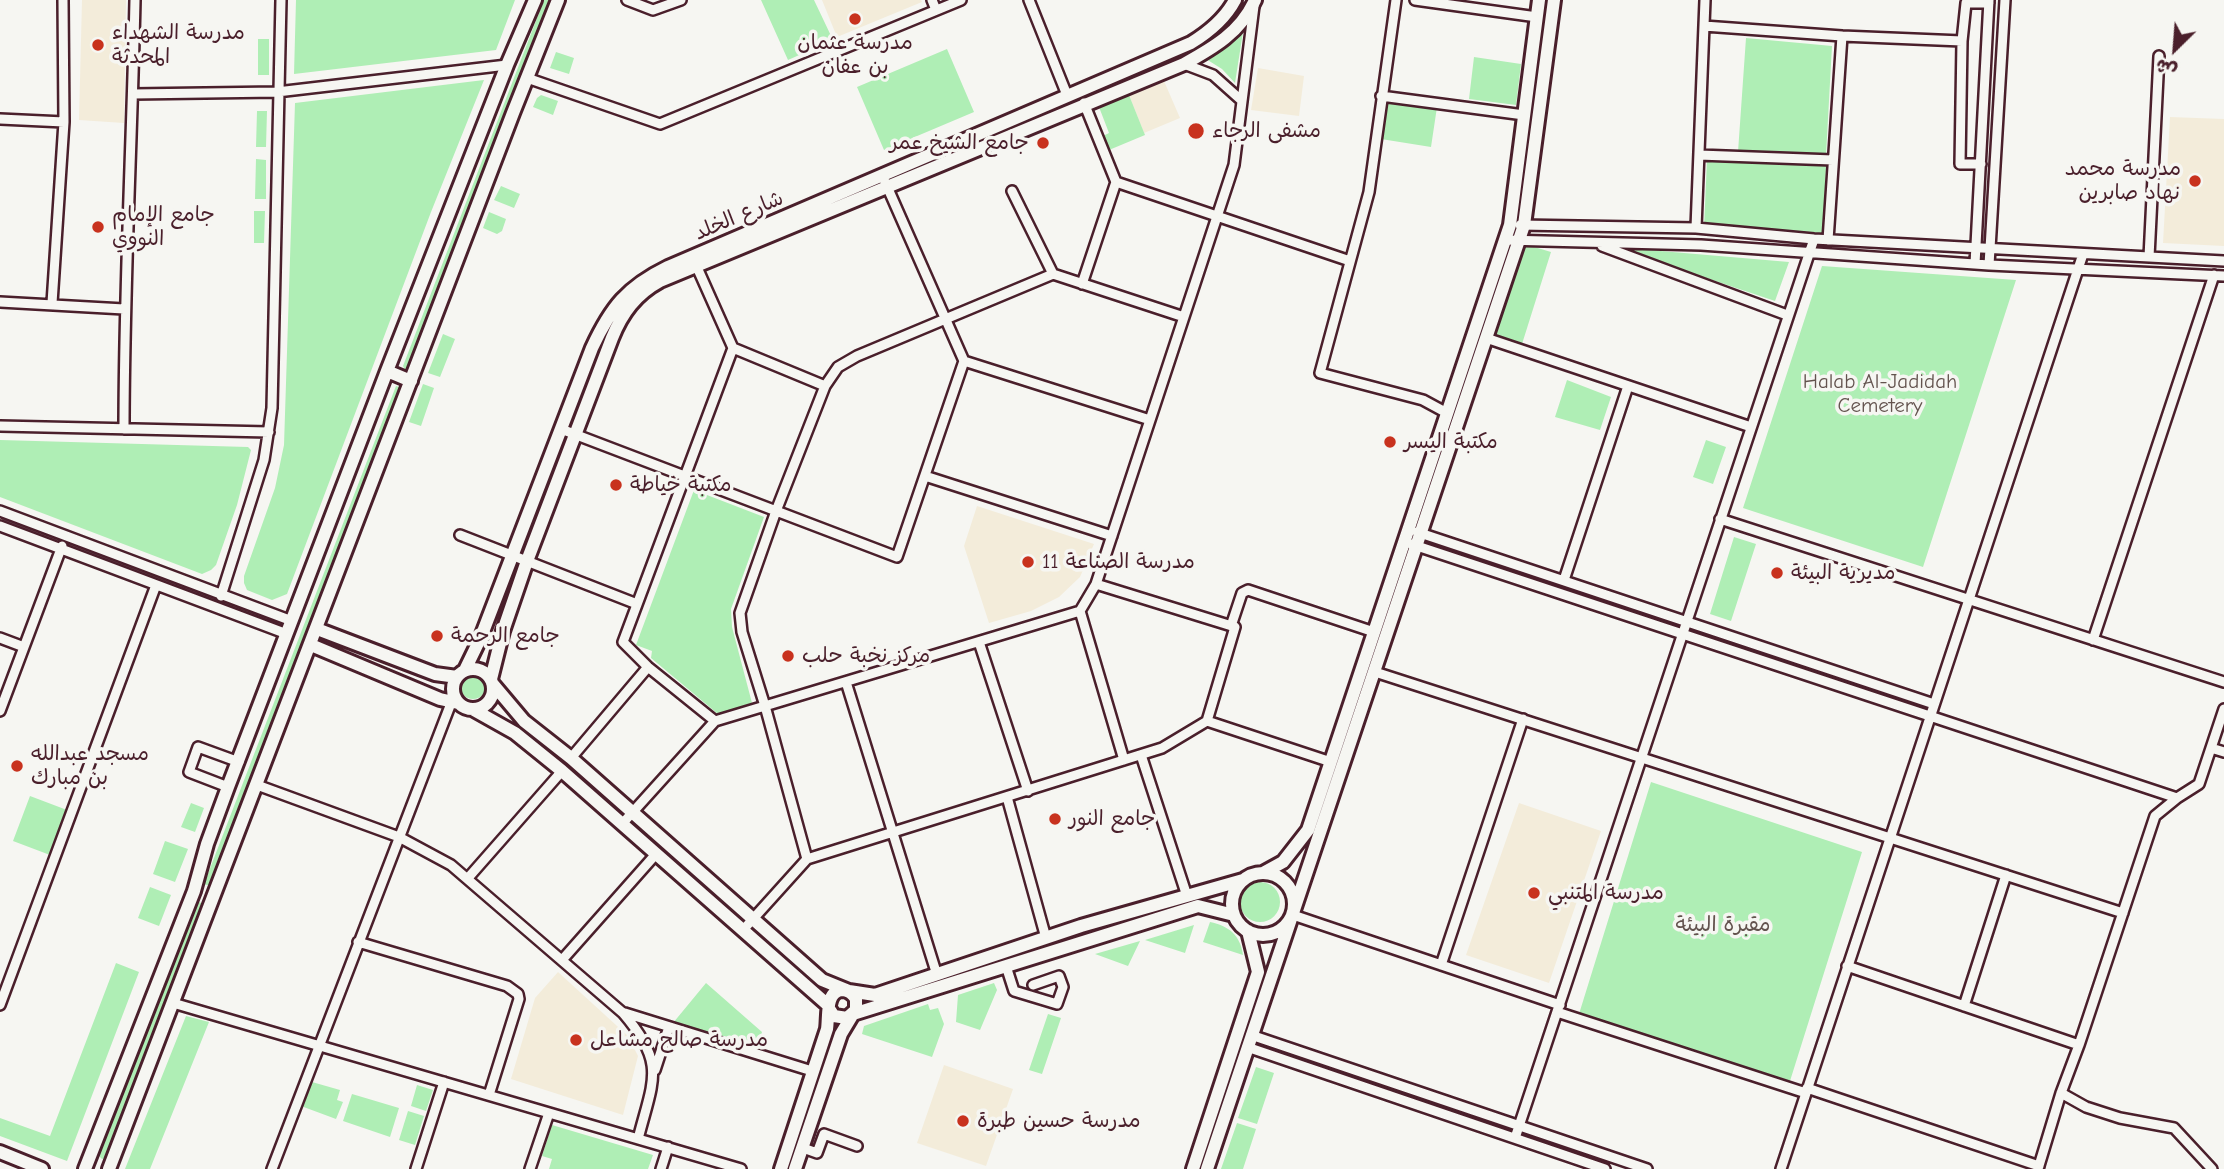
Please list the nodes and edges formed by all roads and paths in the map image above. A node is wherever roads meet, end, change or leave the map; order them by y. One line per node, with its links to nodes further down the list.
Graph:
1 (63, 0): 40 (street)
2 (135, 0): 33 (street)
3 (281, 0): 32 (street)
4 (535, 0): 29 (street)
5 (558, 0): 31 (street)
6 (627, 0): 7 (street)
7 (681, 0)
8 (932, 0): 20 (street)
9 (961, 0): 20 (street)
10 (1029, 0): 34 (street)
11 (1235, 0): 27 (street, شارع الخلد)
12 (1396, 0): 35 (street)
13 (1415, 0): 21 (street)
14 (1539, 0): 21 (street)
15 (1554, 0): 49 (street)
16 (1705, 0): 22 (street)
17 (2005, 0): 26 (street)
18 (1254, 1): 30 (street); 36 (street)
19 (1989, 2): 24 (street); 25 (street)
20 (936, 10): 31 (street)
21 (1537, 17): 38 (street)
22 (1704, 26): 23 (street); 41 (street)
23 (1842, 36): 24 (street); 42 (street)
24 (1962, 41): 43 (street)
25 (1988, 51): 26 (street); 43 (street)
26 (2002, 52): 56 (street)
27 (1166, 54): 30 (street); 34 (street, شارع الخلد)
28 (2159, 57): 59 (street)
29 (507, 65): 32 (street); 78 (street)
30 (1178, 66): 36 (street); 37 (street)
31 (527, 78): 79 (street)
32 (277, 92): 33 (street); 88 (street)
33 (133, 94): 71 (street)
34 (1067, 94): 44 (street, شارع الخلد)
35 (1381, 96): 38 (street); 60 (street)
36 (1241, 100): 48 (street)
37 (1084, 103): 45 (street); 46 (street)
38 (1524, 115): 49 (street)
39 (0, 119): 40 (street)
40 (64, 122): 70 (street)
41 (1699, 155): 42 (street); 50 (street)
42 (1833, 160): 53 (street)
43 (1981, 164): 55 (street)
44 (882, 175): 46 (street); 87 (street, شارع الخلد)
45 (1116, 182): 48 (street); 68 (street)
46 (888, 187): 63 (street); 74 (street)
47 (1012, 191): 66 (street)
48 (1217, 215): 60 (street); 73 (street)
49 (1517, 225): 50 (street); 52 (street)
50 (1696, 228): 51 (street)
51 (1814, 239): 53 (street); 57 (street)
52 (1512, 240): 54 (street); 75 (street); 82 (street)
53 (1828, 240): 55 (street)
54 (1593, 242): 57 (street); 72 (street)
55 (1976, 247): 56 (street); 62 (street)
56 (1990, 248): 58 (street); 64 (street)
57 (1810, 254): 62 (street); 72 (street)
58 (2083, 254): 59 (street); 65 (street)
59 (2149, 257): 61 (street)
60 (1350, 261): 82 (street)
61 (2224, 261)
62 (1975, 264): 64 (street)
63 (696, 265): 76 (street); 89 (street)
64 (1989, 265): 65 (street)
65 (2077, 268): 67 (street); 109 (street)
66 (1053, 274): 68 (street); 74 (street)
67 (2219, 275): 121 (street)
68 (1082, 284): 73 (street)
69 (0, 302): 70 (street)
70 (52, 303): 71 (street)
71 (124, 309): 86 (street)
72 (1787, 315): 85 (street)
73 (1184, 317): 83 (street)
74 (945, 318): 77 (street); 80 (street)
75 (1486, 338): 81 (street); 96 (street)
76 (733, 348): 80 (street); 90 (street)
77 (964, 360): 83 (street); 91 (street)
78 (387, 371): 79 (street); 112 (street)
79 (411, 381): 117 (street)
80 (825, 386): 93 (street)
81 (1628, 386): 85 (street); 105 (street)
82 (1447, 413): 98 (street)
83 (1150, 420): 100 (street)
84 (0, 426): 86 (street)
85 (1751, 427): 94 (street)
86 (124, 429): 88 (street)
87 (561, 429): 89 (street); 103 (street, شارع الخلد)
88 (269, 432): 108 (street)
89 (575, 435): 90 (street); 104 (street)
90 (684, 476): 93 (street); 110 (street)
91 (925, 476): 93 (street); 100 (street)
92 (0, 511): 99 (street)
93 (776, 511): 133 (street)
94 (1720, 519): 109 (street); 113 (street)
95 (0, 526): 102 (street)
96 (1421, 533): 98 (street); 101 (street); 105 (street)
97 (460, 535): 103 (street)
98 (1406, 535): 101 (street); 116 (street)
99 (66, 536): 102 (street); 108 (street)
100 (1112, 536): 106 (street)
101 (1417, 546): 114 (street); 119 (street)
102 (61, 549): 107 (street); 124 (street)
103 (512, 555): 104 (street); 127 (street, شارع الخلد)
104 (527, 561): 110 (street); 128 (street)
105 (1564, 580): 113 (street)
106 (1096, 584): 111 (street); 115 (street)
107 (156, 585): 118 (street); 187 (street)
108 (221, 596): 112 (street)
109 (1968, 599): 121 (street); 132 (street)
110 (637, 604): 125 (street)
111 (1080, 611): 122 (street); 146 (street)
112 (292, 621): 118 (street)
113 (1686, 621): 119 (street); 132 (street)
114 (1391, 624): 116 (street); 126 (street)
115 (1231, 626): 116 (street); 140 (street)
116 (1376, 626): 148 (street)
117 (317, 629): 123 (street); 127 (street)
118 (287, 634): 147 (street)
119 (1682, 634): 137 (street); 144 (street)
120 (0, 638): 124 (street)
121 (2093, 640): 130 (street)
122 (979, 642): 129 (street); 152 (street)
123 (311, 645): 131 (street); 150 (street)
124 (24, 647): 136 (street)
125 (648, 667): 139 (street); 145 (street)
126 (1375, 672): 138 (street); 171 (street)
127 (461, 673): 128 (street); 131 (street)
128 (492, 681): 135 (street); 145 (street)
129 (846, 681): 133 (street); 157 (street)
130 (2224, 682)
131 (454, 701): 135 (street); 158 (street)
132 (1934, 704): 137 (street)
133 (765, 706): 139 (street); 161 (street)
134 (2224, 709): 141 (street)
135 (474, 710): 149 (street)
136 (0, 711)
137 (1930, 716): 154 (street); 159 (street)
138 (1523, 719): 144 (street); 180 (street)
139 (715, 721): 155 (street)
140 (1207, 721): 143 (street); 148 (street)
141 (2211, 748): 142 (street); 154 (street)
142 (2224, 752)
143 (1141, 755): 146 (street); 167 (street)
144 (1641, 757): 159 (street); 190 (street)
145 (571, 758): 155 (street)
146 (1124, 761): 152 (street)
147 (239, 762): 151 (street); 151 (street)
148 (1331, 762): 162 (street)
149 (562, 771): 156 (street); 164 (street)
150 (257, 785): 158 (street); 168 (street)
151 (228, 787): 166 (street)
152 (1028, 790): 153 (street)
153 (1007, 797): 157 (street); 175 (street)
154 (2177, 798): 169 (street)
155 (633, 813): 156 (street); 172 (street)
156 (622, 824): 160 (street)
157 (893, 832): 161 (street); 183 (street)
158 (399, 837): 164 (street); 176 (street)
159 (1890, 837): 163 (street); 182 (street)
160 (656, 854): 173 (street); 179 (street)
161 (807, 859): 172 (street)
162 (1263, 873): 165 (street); 171 (street)
163 (2006, 875): 169 (street); 188 (street)
164 (468, 878): 179 (street)
165 (1243, 880): 167 (street); 170 (street)
166 (194, 891): 168 (street); 213 (street)
167 (1187, 896): 175 (street)
168 (214, 898): 186 (street)
169 (2123, 912): 195 (street)
170 (1234, 915): 174 (street); 178 (street)
171 (1293, 915): 174 (street); 180 (street); 194 (street)
172 (753, 918): 173 (street); 185 (street)
173 (743, 930): 189 (street)
174 (1248, 931): 222 (street)
175 (1046, 938): 177 (street)
176 (358, 942): 196 (street); 202 (street)
177 (1031, 943): 178 (street); 183 (street)
178 (1036, 957): 181 (street)
179 (562, 960): 191 (street)
180 (1441, 965): 190 (street)
181 (1006, 966): 184 (street); 192 (street)
182 (1847, 967): 188 (street); 200 (street)
183 (937, 975): 185 (street)
184 (1033, 985)
185 (849, 991): 189 (street); 192 (street)
186 (173, 1003): 196 (street); 214 (street)
187 (0, 1005)
188 (1964, 1006): 195 (street)
189 (829, 1008): 192 (street); 197 (street)
190 (1558, 1008): 200 (street); 204 (street)
191 (624, 1013): 193 (street); 198 (street)
192 (853, 1014): 209 (street)
193 (668, 1027): 197 (street); 198 (street)
194 (1249, 1041): 204 (street); 205 (street); 223 (street)
195 (2080, 1045): 201 (street)
196 (319, 1046): 199 (street); 215 (street)
197 (813, 1071): 220 (street)
198 (655, 1072): 206 (street)
199 (444, 1082): 202 (street); 216 (street)
200 (1806, 1091): 211 (street); 226 (street)
201 (2061, 1093): 211 (street); 227 (street)
202 (489, 1095): 203 (street)
203 (549, 1113): 206 (street); 217 (street)
204 (1520, 1126): 205 (street); 225 (street)
205 (1515, 1138): 224 (street)
206 (638, 1139): 208 (street)
207 (857, 1146): 209 (street)
208 (668, 1147): 218 (street); 219 (street)
209 (803, 1148): 221 (street)
210 (0, 1152): 212 (street)
211 (2039, 1167)
212 (42, 1169)
213 (85, 1169)
214 (109, 1169)
215 (272, 1169)
216 (416, 1169)
217 (530, 1169)
218 (661, 1169)
219 (741, 1169)
220 (781, 1169)
221 (795, 1169)
222 (1194, 1169)
223 (1207, 1169)
224 (1605, 1169)
225 (1647, 1169)
226 (1781, 1169)
227 (2212, 1169)

